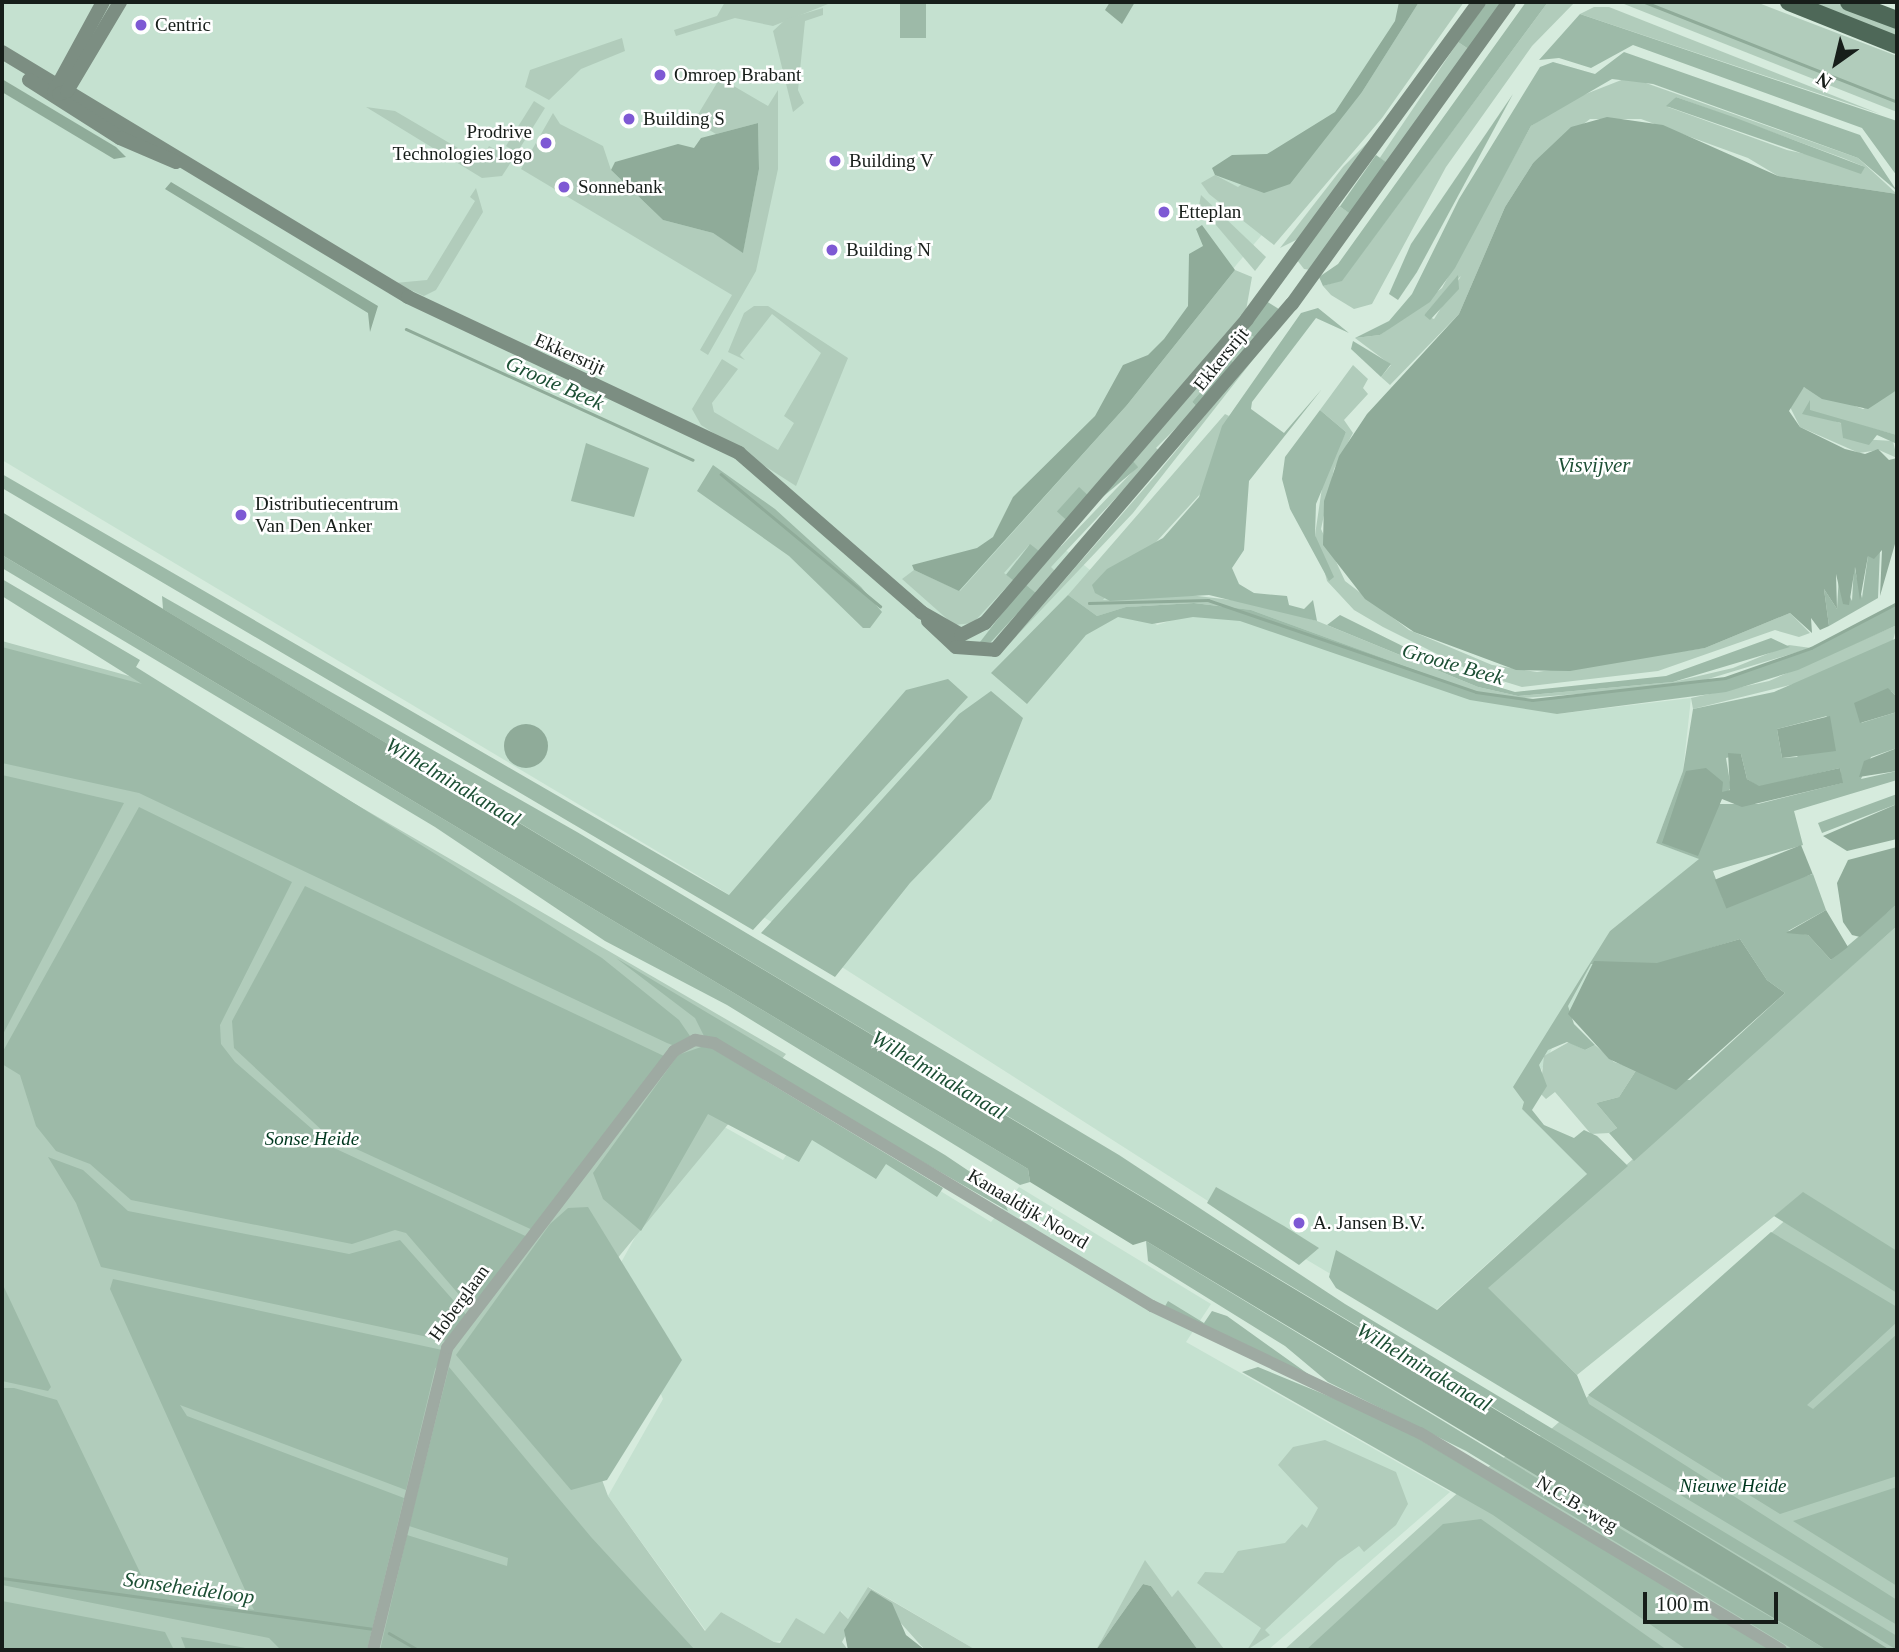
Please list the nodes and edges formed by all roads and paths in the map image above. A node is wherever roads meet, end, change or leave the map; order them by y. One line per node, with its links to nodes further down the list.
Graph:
1 (103, 2): 11 (main road)
2 (120, 2): 11 (main road)
3 (1479, 2): 12 (main road, Ekkersrijt)
4 (1509, 2): 12 (main road, Ekkersrijt)
5 (1789, 2): 8 (highway)
6 (1849, 2): 7 (highway)
7 (1897, 20)
8 (1897, 45)
9 (2, 52): 11 (main road, Ekkersrijt)
10 (2, 63): 11 (main road, Ekkersrijt)
11 (58, 90): 12 (main road, Ekkersrijt)
12 (921, 612)
13 (695, 1040): 14 (street, Kanaaldijk Noord); 15 (street, Hoberglaan)
14 (1348, 1399): 16 (street, N.C.B.-weg)
15 (373, 1650)
16 (1781, 1650)

